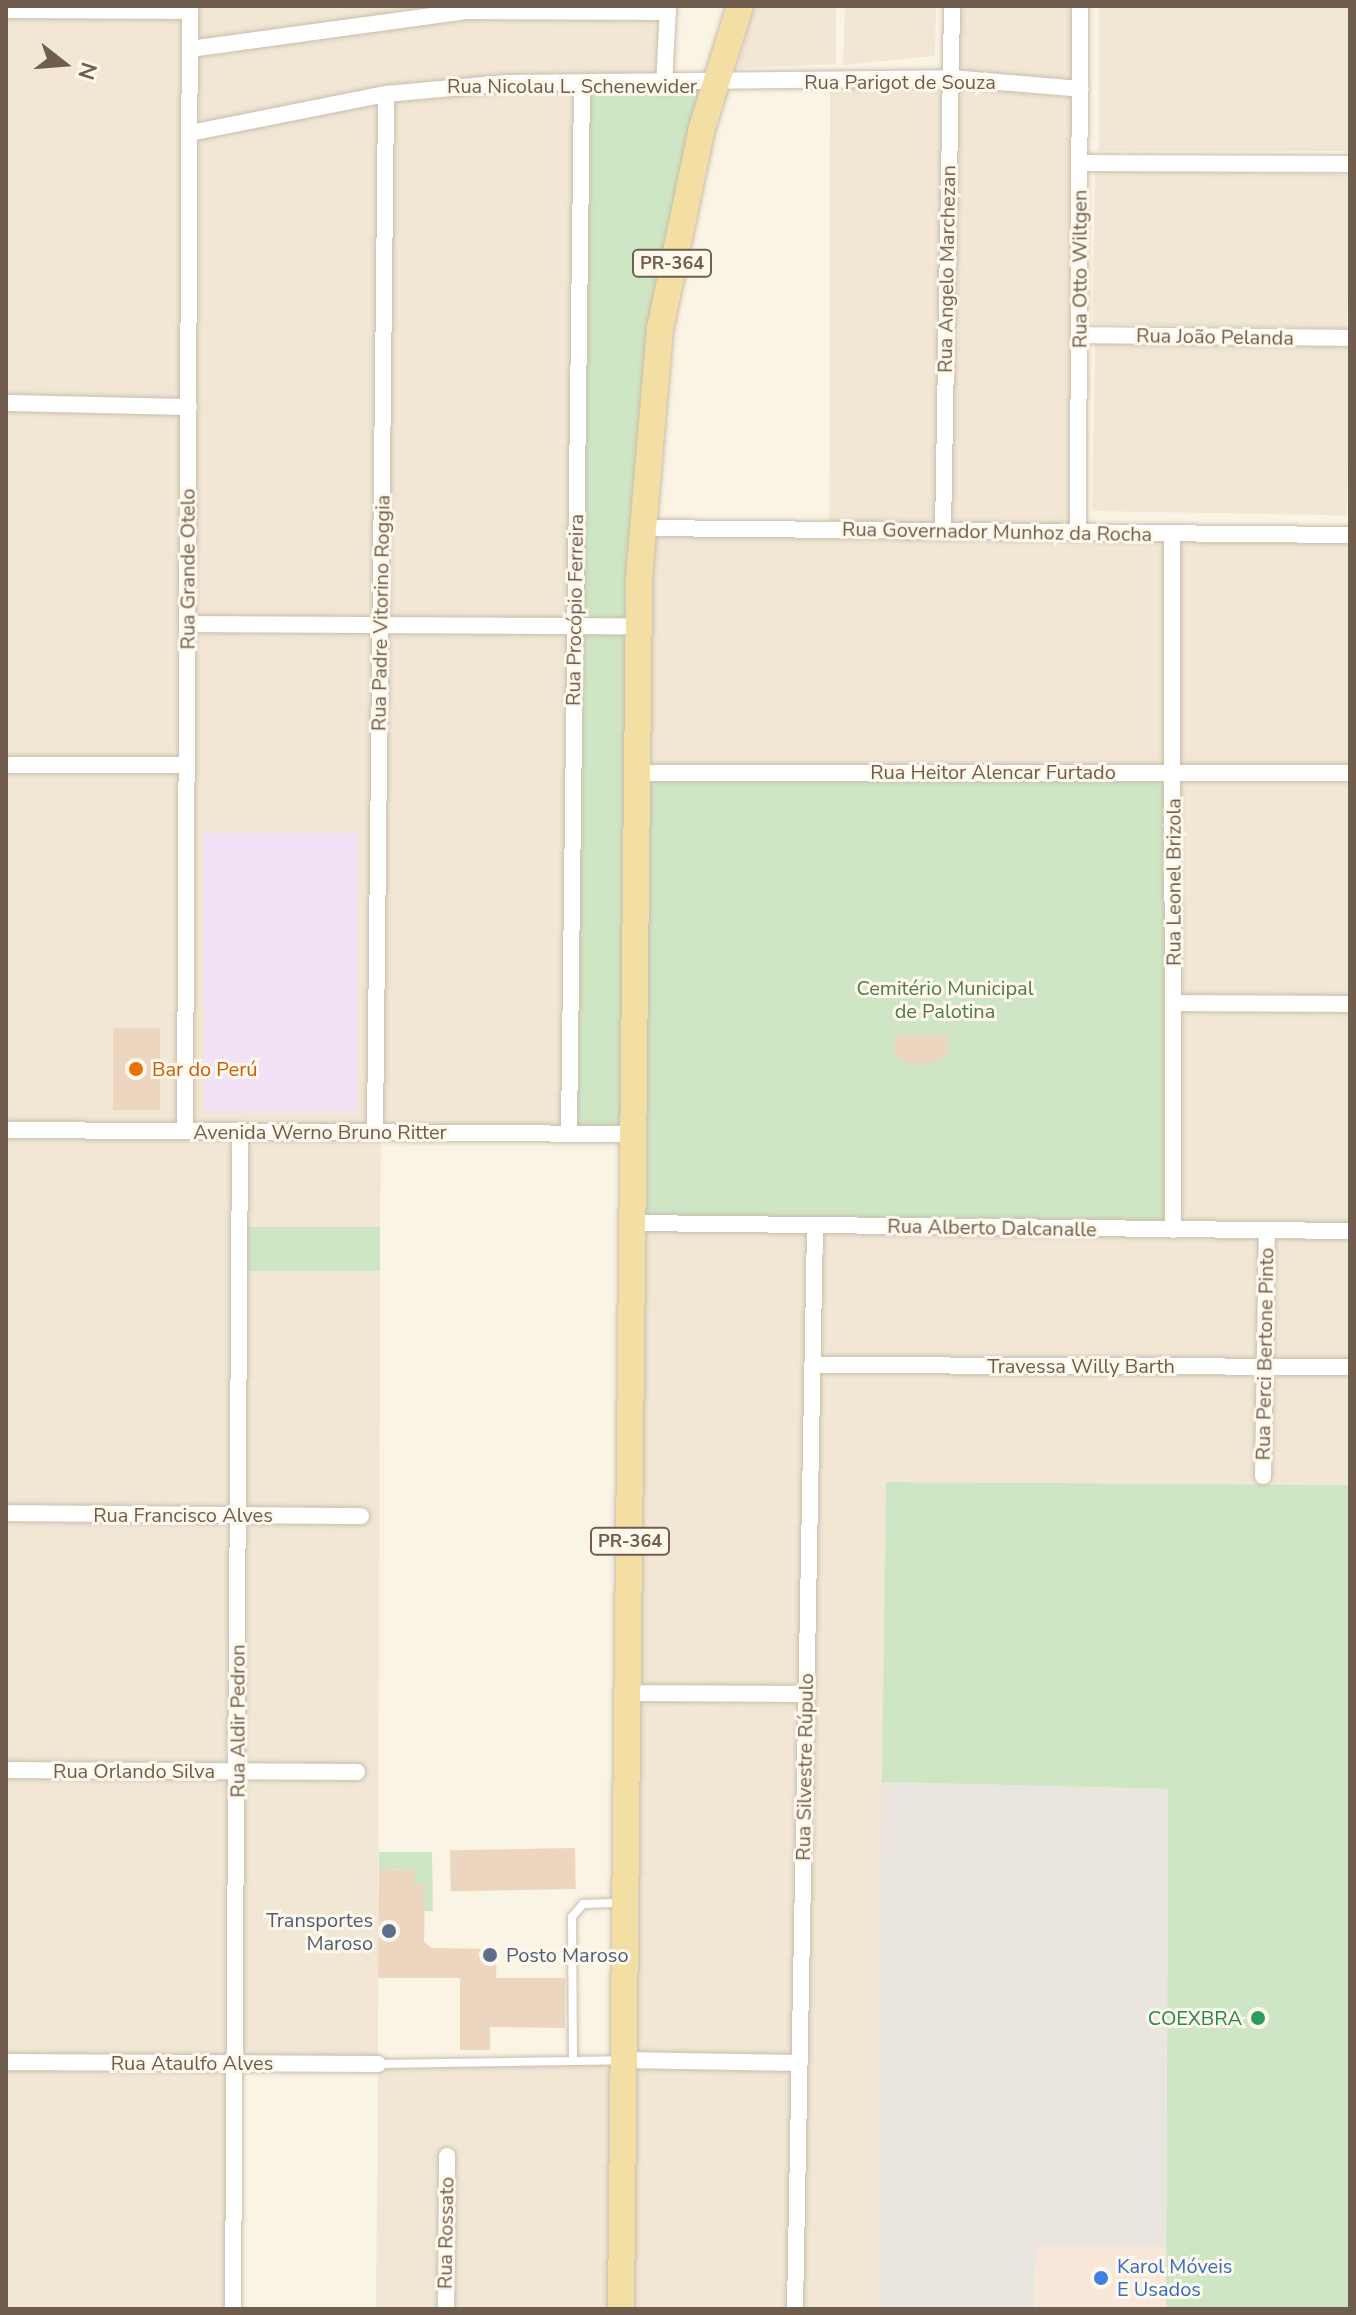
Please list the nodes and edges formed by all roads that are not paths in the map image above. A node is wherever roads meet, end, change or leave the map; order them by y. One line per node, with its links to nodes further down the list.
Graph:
1 (740, 6): 9 (main road, PR-364)
2 (952, 6): 8 (street, Rua Angelo Marchezan)
3 (1080, 6): 12 (street, Rua Otto Wiltgen)
4 (190, 8): 6 (street); 7 (street, Rua Grande Otelo)
5 (668, 9): 7 (street); 11 (street)
6 (6, 10)
7 (190, 49): 14 (street, Rua Grande Otelo)
8 (951, 78): 9 (street, Rua Parigot de Souza); 12 (street, Rua Parigot de Souza); 22 (street, Rua Angelo Marchezan)
9 (718, 85): 11 (street, Rua Nicolau L. Schenewider); 21 (main road, PR-364)
10 (582, 86): 11 (street, Rua Nicolau L. Schenewider); 13 (street, Rua Nicolau L. Schenewider); 28 (street, Rua Procópio Ferreira)
11 (664, 86)
12 (1081, 89): 15 (street, Rua Otto Wiltgen)
13 (386, 94): 14 (street, Rua Nicolau L. Schenewider); 27 (street, Rua Padre Vitorino Roggia)
14 (190, 133): 20 (street, Rua Grande Otelo)
15 (1080, 163): 16 (street); 17 (street, Rua Otto Wiltgen)
16 (1350, 164)
17 (1080, 335): 18 (street, Rua João Pelanda); 23 (street, Rua Otto Wiltgen)
18 (1350, 338)
19 (6, 403): 20 (street)
20 (189, 407): 26 (street, Rua Grande Otelo)
21 (643, 528): 22 (street, Rua Governador Munhoz da Rocha); 29 (main road, PR-364)
22 (943, 532): 23 (street, Rua Governador Munhoz da Rocha)
23 (1078, 533): 24 (street, Rua Governador Munhoz da Rocha)
24 (1172, 534): 25 (street, Rua Governador Munhoz da Rocha); 32 (street, Rua Leonel Brizola)
25 (1350, 535)
26 (188, 624): 27 (street); 31 (street, Rua Grande Otelo)
27 (380, 624): 28 (street); 40 (street, Rua Padre Vitorino Roggia)
28 (575, 625): 29 (street); 41 (street, Rua Procópio Ferreira)
29 (639, 626): 33 (main road, PR-364)
30 (6, 765): 31 (street)
31 (187, 765): 38 (street, Rua Grande Otelo)
32 (1174, 772): 33 (street, Rua Heitor Alencar Furtado); 34 (street, Rua Heitor Alencar Furtado); 35 (street, Rua Leonel Brizola)
33 (635, 773): 42 (main road, PR-364)
34 (1350, 773)
35 (1174, 1003): 36 (street); 45 (street, Rua Leonel Brizola)
36 (1350, 1004)
37 (6, 1130): 38 (street, Avenida Werno Bruno Ritter)
38 (185, 1131): 39 (street, Avenida Werno Bruno Ritter)
39 (240, 1132): 40 (street, Avenida Werno Bruno Ritter); 53 (street, Rua Aldir Pedron)
40 (375, 1132): 41 (street, Avenida Werno Bruno Ritter)
41 (569, 1133): 42 (street, Avenida Werno Bruno Ritter)
42 (633, 1134): 43 (main road, PR-364)
43 (633, 1223): 44 (street, Rua Alberto Dalcanalle); 55 (main road, PR-364)
44 (815, 1226): 45 (street, Rua Alberto Dalcanalle); 48 (street, Rua Silvestre Rúpulo)
45 (1173, 1230): 46 (street, Rua Alberto Dalcanalle)
46 (1267, 1231): 47 (street, Rua Alberto Dalcanalle); 49 (street, Rua Perci Bertone Pinto)
47 (1350, 1231)
48 (812, 1365): 49 (street, Travessa Willy Barth); 56 (street, Rua Silvestre Rúpulo)
49 (1265, 1366): 50 (street, Travessa Willy Barth); 51 (street, Rua Perci Bertone Pinto)
50 (1350, 1367)
51 (1263, 1476)
52 (6, 1513): 53 (street, Rua Francisco Alves)
53 (239, 1516): 54 (street, Rua Francisco Alves); 58 (street, Rua Aldir Pedron)
54 (361, 1516)
55 (628, 1693): 56 (street); 60 (main road, PR-364)
56 (806, 1694): 65 (street, Rua Silvestre Rúpulo)
57 (6, 1770): 58 (street, Rua Orlando Silva)
58 (238, 1771): 59 (street, Rua Orlando Silva); 64 (street, Rua Aldir Pedron)
59 (357, 1772)
60 (624, 1903): 61 (main road, PR-364); 62 (lane)
61 (622, 2060): 62 (lane); 65 (street); 70 (main road, PR-364)
62 (573, 2061): 66 (lane)
63 (6, 2062): 64 (street, Rua Ataulfo Alves)
64 (237, 2063): 66 (street, Rua Ataulfo Alves); 68 (street, Rua Aldir Pedron)
65 (799, 2063): 71 (street, Rua Silvestre Rúpulo)
66 (378, 2064)
67 (447, 2156): 69 (street, Rua Rossato)
68 (233, 2309)
69 (446, 2309)
70 (621, 2309)
71 (795, 2309)

